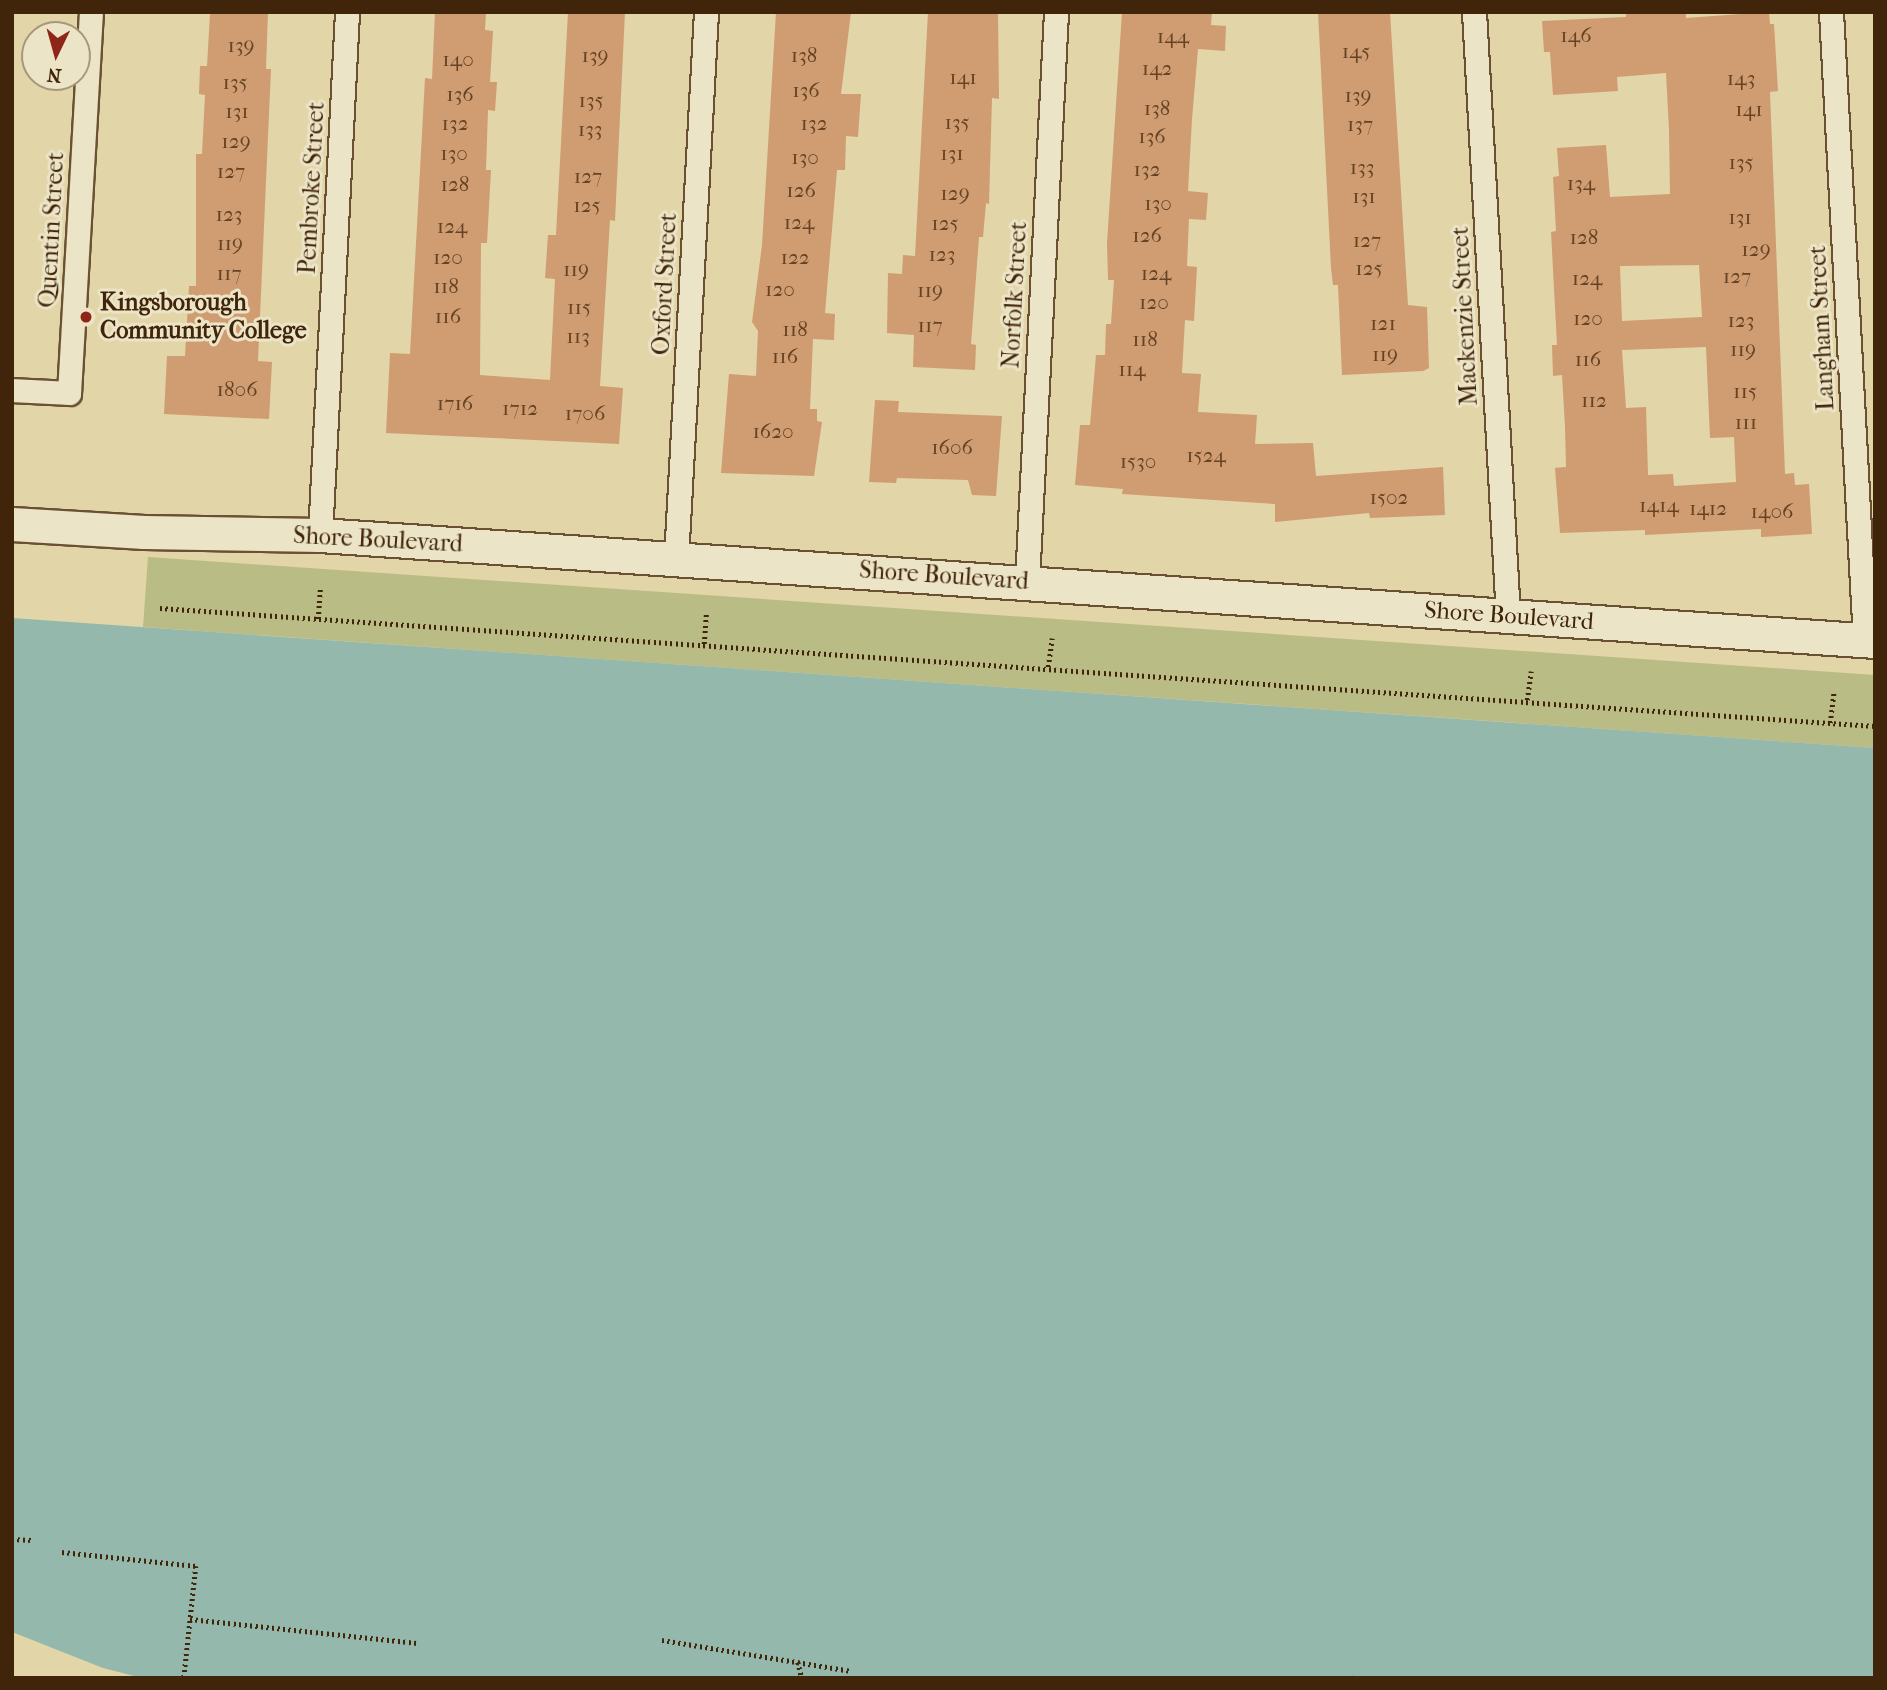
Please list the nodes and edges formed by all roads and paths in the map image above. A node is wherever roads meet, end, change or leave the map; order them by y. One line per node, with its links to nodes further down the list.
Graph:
1 (91, 12): 7 (street, Quentin Street)
2 (347, 12): 9 (street, Pembroke Street)
3 (706, 12): 10 (street, Oxford Street)
4 (1056, 12): 11 (street, Norfolk Street)
5 (1474, 12): 15 (street, Mackenzie Street)
6 (1831, 12): 18 (street, Langham Street)
7 (12, 390)
8 (12, 524): 9 (main road, Shore Boulevard)
9 (320, 535): 10 (main road, Shore Boulevard)
10 (676, 559): 11 (main road, Shore Boulevard)
11 (1027, 581): 15 (main road, Shore Boulevard)
12 (320, 587): 16 (path)
13 (160, 608): 16 (path)
14 (706, 614): 19 (path)
15 (1508, 617): 18 (main road, Shore Boulevard)
16 (318, 619): 19 (path)
17 (1052, 638): 20 (path)
18 (1870, 641)
19 (704, 644): 20 (path)
20 (1048, 667): 23 (path)
21 (1531, 671): 23 (path)
22 (1834, 692): 24 (path)
23 (1527, 700): 24 (path)
24 (1830, 723): 25 (path)
25 (1875, 726)
26 (12, 1539): 27 (path)
27 (32, 1540)
28 (62, 1552): 29 (path)
29 (190, 1619): 31 (path); 34 (path)
30 (662, 1640): 32 (path)
31 (420, 1643)
32 (798, 1662): 33 (path); 35 (path)
33 (851, 1671)
34 (184, 1678)
35 (802, 1678)

